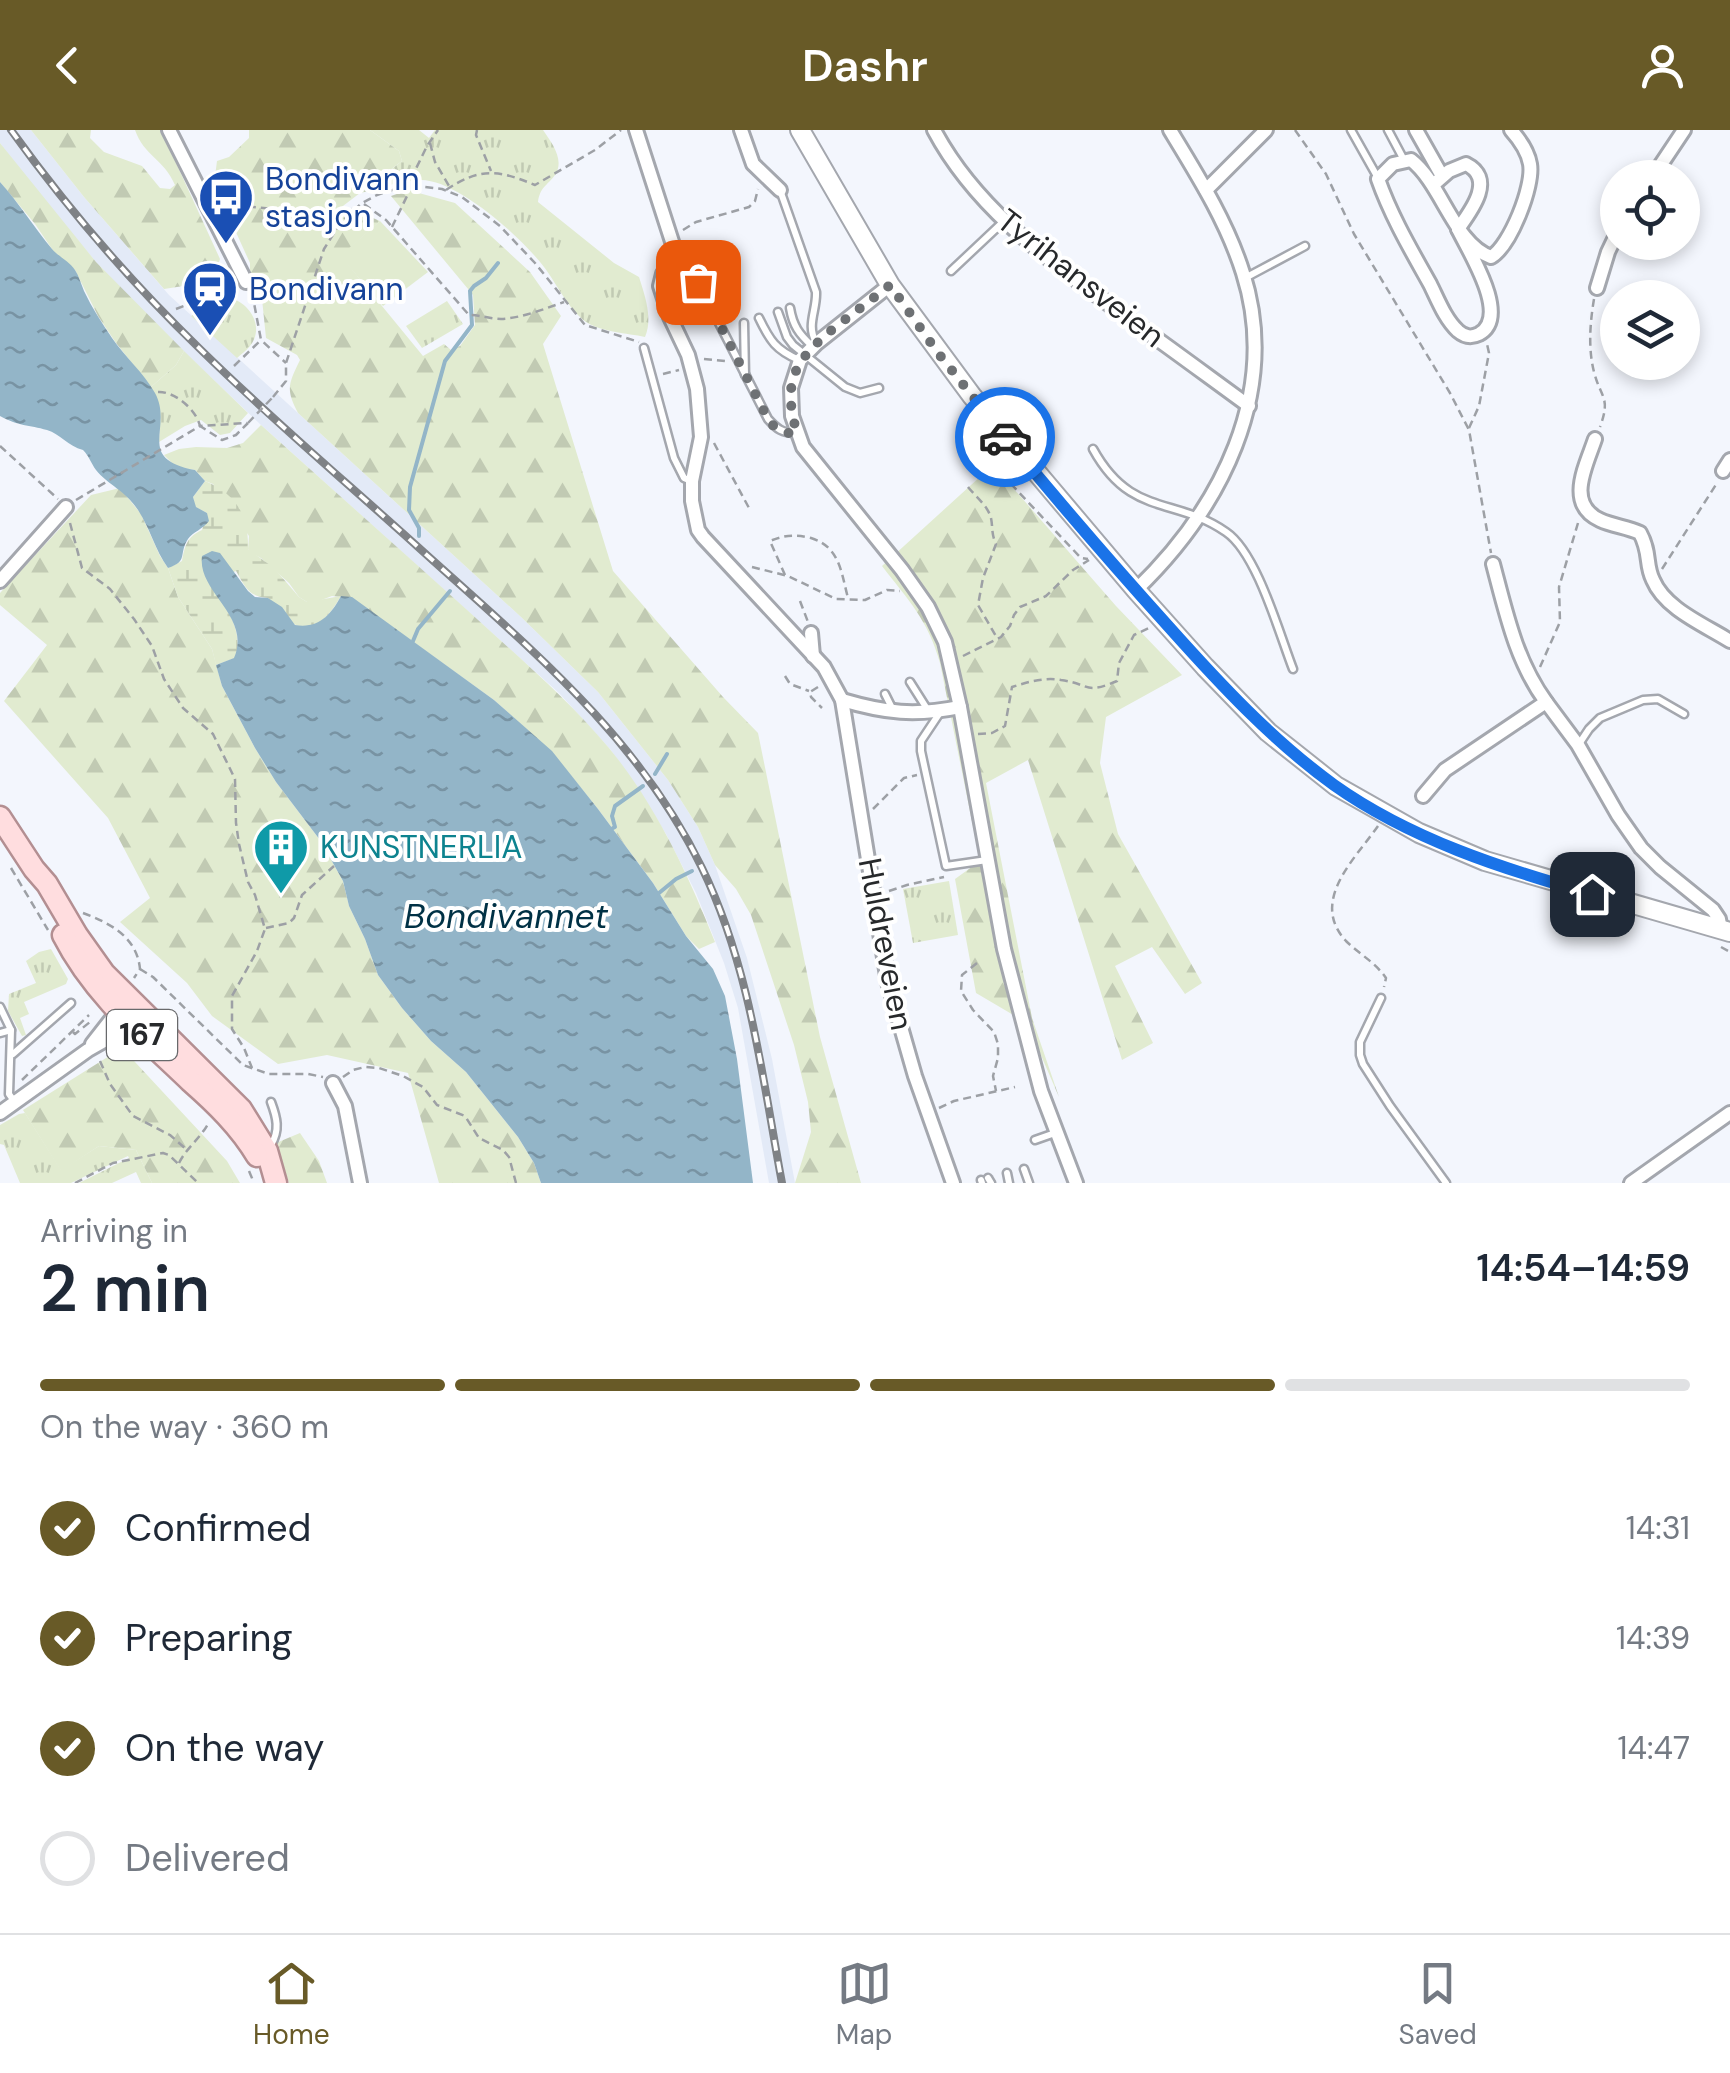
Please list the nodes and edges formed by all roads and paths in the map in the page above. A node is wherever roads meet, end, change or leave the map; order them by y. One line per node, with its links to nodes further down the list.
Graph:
1 (169, 130): 29 (street)
2 (438, 130): 17 (path)
3 (477, 130): 21 (path)
4 (622, 130): 21 (path)
5 (636, 130): 36 (street)
6 (742, 130): 20 (street)
7 (800, 130): 41 (street)
8 (934, 130): 32 (street, Tyrihansveien)
9 (1170, 130): 28 (street)
10 (1266, 130): 28 (street)
11 (1295, 130): 64 (path)
12 (1351, 130): 22 (lane)
13 (1388, 130): 18 (lane)
14 (1416, 130): 23 (street)
15 (1511, 130): 34 (street)
16 (1684, 130): 19 (street)
17 (430, 142): 24 (path); 25 (path)
18 (1404, 160): 22 (street); 23 (street)
19 (1664, 160)
20 (756, 167): 27 (street); 36 (path)
21 (492, 173): 25 (path)
22 (1378, 179): 49 (street)
23 (1438, 181): 34 (street); 34 (street)
24 (408, 185): 26 (path); 30 (path); 33 (path)
25 (450, 187): 26 (path)
26 (444, 190): 43 (path)
27 (780, 190): 52 (lane)
28 (1206, 190): 39 (street)
29 (205, 203): 31 (path); 40 (street)
30 (362, 203): 31 (path); 33 (path)
31 (356, 208): 53 (path)
32 (1003, 222): 38 (lane); 61 (street, Tyrihansveien)
33 (392, 227): 43 (path)
34 (1458, 230): 49 (street)
35 (1305, 246): 39 (lane)
36 (675, 250): 56 (street, Huldreveien); 58 (lane)
37 (1606, 260): 42 (street)
38 (951, 272)
39 (1245, 278): 61 (street)
40 (246, 282): 44 (path); 50 (path)
41 (890, 285): 52 (street); 86 (street)
42 (1597, 288): 67 (path)
43 (565, 302): 51 (path)
44 (176, 308)
45 (790, 308): 52 (lane)
46 (778, 312): 52 (lane)
47 (759, 318): 52 (lane)
48 (744, 322): 58 (lane)
49 (1484, 331): 64 (path)
50 (261, 340): 53 (path); 55 (path)
51 (644, 348): 72 (lane, Huldreveien)
52 (809, 351): 59 (lane); 65 (street)
53 (286, 362): 62 (path, bridge)
54 (730, 362): 56 (path)
55 (234, 366)
56 (689, 367): 57 (path); 66 (street, Huldreveien)
57 (658, 376)
58 (745, 376): 65 (lane)
59 (878, 388)
60 (158, 392): 63 (path)
61 (1248, 406): 77 (street)
62 (248, 422): 63 (path); 63 (path)
63 (200, 426): 75 (path)
64 (1469, 430): 80 (path)
65 (797, 433): 95 (street)
66 (701, 437): 72 (street, Huldreveien); 76 (path)
67 (1595, 439): 74 (street)
68 (0, 446): 75 (path)
69 (1093, 448): 77 (lane)
70 (994, 464): 79 (path)
71 (1727, 466): 85 (path)
72 (692, 481): 82 (street, Huldreveien)
73 (968, 487): 92 (path)
74 (1583, 504): 85 (street); 99 (path)
75 (66, 507): 84 (street); 122 (path)
76 (749, 508)
77 (1198, 518): 86 (street); 96 (lane)
78 (1078, 545): 79 (path)
79 (1090, 560): 81 (path); 92 (path)
80 (1493, 564): 99 (street)
81 (1096, 566)
82 (737, 574): 83 (path); 94 (street, Huldreveien)
83 (786, 576): 88 (path); 88 (path)
84 (0, 581)
85 (1653, 582): 93 (street)
86 (1136, 590): 114 (street)
87 (901, 591): 88 (path)
88 (849, 600)
89 (800, 601): 91 (path)
90 (1154, 629): 110 (path)
91 (811, 633): 94 (street)
92 (997, 639): 95 (path)
93 (1730, 641)
94 (813, 656): 98 (street, Huldreveien)
95 (950, 660): 105 (street)
96 (1293, 669)
97 (785, 676): 101 (path)
98 (832, 679): 101 (path); 103 (street, Huldreveien)
99 (1531, 681): 104 (street)
100 (910, 682): 108 (lane)
101 (810, 692): 106 (path)
102 (885, 694): 107 (lane)
103 (842, 700): 107 (street); 116 (street, Huldreveien)
104 (1546, 702): 111 (street); 113 (street)
105 (960, 706): 108 (street); 110 (street)
106 (822, 708)
107 (894, 711): 108 (street)
108 (936, 712): 112 (lane)
109 (1684, 714): 111 (lane)
110 (965, 734): 117 (street)
111 (1578, 745): 123 (street)
112 (926, 774): 116 (path); 119 (lane)
113 (1424, 796)
114 (1386, 815): 123 (street); 127 (path)
115 (0, 817): 131 (main road, 167)
116 (861, 820): 146 (street, Huldreveien)
117 (988, 860): 119 (lane); 148 (street)
118 (334, 866): 122 (path)
119 (946, 866): 120 (path)
120 (886, 892)
121 (83, 913): 125 (path)
122 (265, 929): 138 (path)
123 (1725, 931)
124 (977, 963): 141 (path)
125 (140, 968): 126 (path); 138 (path)
126 (127, 984)
127 (1382, 998): 164 (lane)
128 (71, 1003): 137 (lane)
129 (0, 1008): 133 (lane)
130 (89, 1015): 134 (path)
131 (129, 1015): 136 (street); 151 (main road, 167); 157 (main road, 167)
132 (95, 1028): 134 (path)
133 (11, 1030): 135 (lane); 137 (lane)
134 (72, 1031): 142 (path)
135 (0, 1032)
136 (92, 1052): 142 (street); 150 (path)
137 (12, 1055): 142 (lane)
138 (252, 1068): 139 (path)
139 (333, 1083): 158 (street); 159 (path)
140 (1015, 1088): 141 (path)
141 (996, 1091): 146 (path)
142 (15, 1096): 144 (street)
143 (271, 1102): 151 (lane)
144 (0, 1112)
145 (1730, 1113): 165 (street)
146 (929, 1114): 160 (street, Huldreveien)
147 (210, 1120): 150 (path)
148 (1056, 1133): 149 (lane); 163 (street)
149 (1036, 1140)
150 (186, 1149): 152 (path)
151 (268, 1151): 157 (main road, 167)
152 (178, 1165): 155 (path); 156 (path)
153 (1024, 1170): 162 (lane)
154 (1007, 1174): 161 (lane)
155 (76, 1183)
156 (198, 1183)
157 (276, 1183)
158 (360, 1183)
159 (516, 1183)
160 (953, 1183)
161 (1009, 1183)
162 (1029, 1183)
163 (1076, 1183)
164 (1446, 1183)
165 (1631, 1183)

